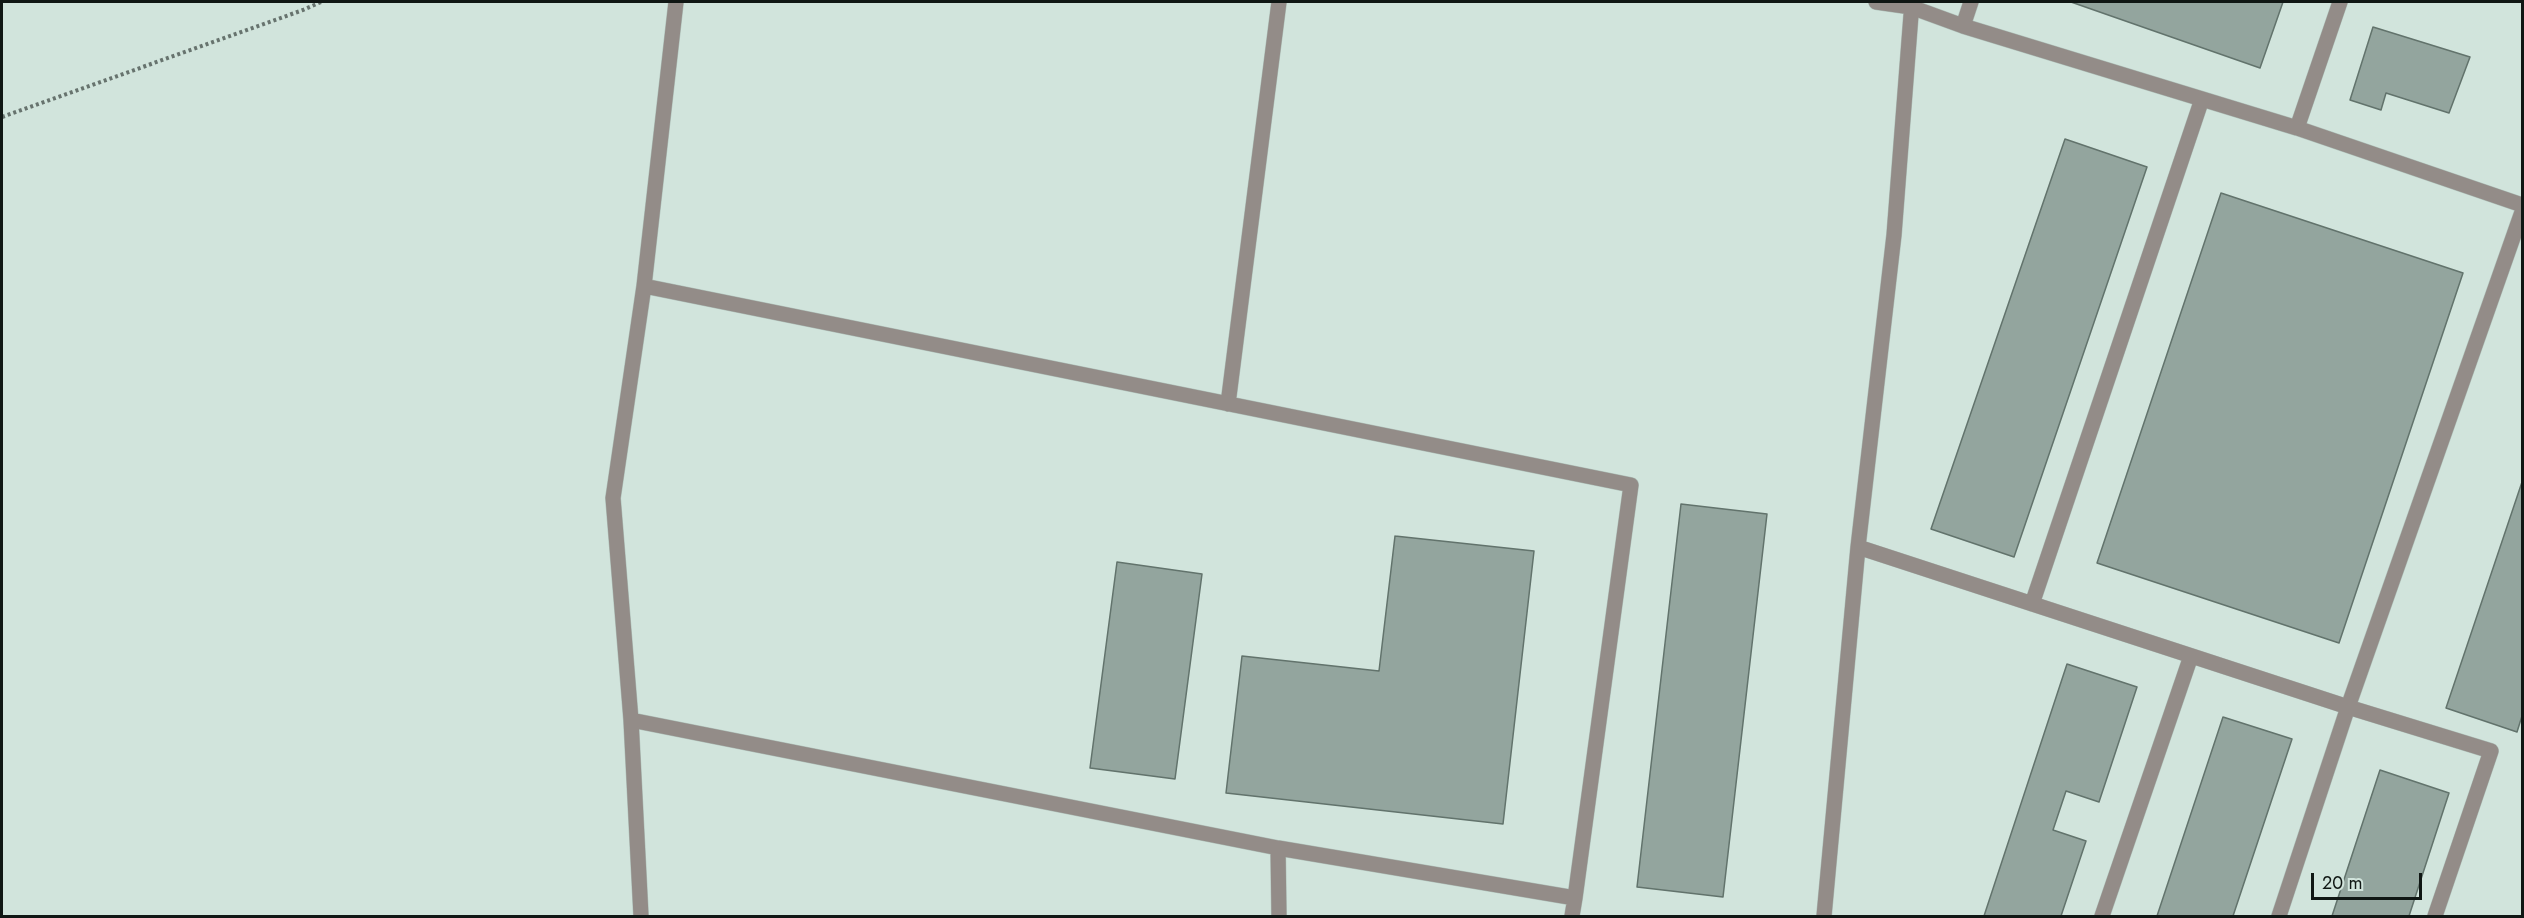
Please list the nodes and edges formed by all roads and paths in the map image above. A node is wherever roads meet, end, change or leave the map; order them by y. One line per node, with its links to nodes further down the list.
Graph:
1 (321, 2): 10 (path)
2 (676, 2): 14 (lane)
3 (1279, 2): 15 (lane)
4 (1876, 2): 7 (lane)
5 (1971, 2): 8 (lane)
6 (2340, 2): 11 (lane)
7 (1912, 4): 8 (lane); 16 (lane)
8 (1963, 26): 9 (lane)
9 (2202, 99): 11 (lane); 17 (lane)
10 (2, 117)
11 (2297, 128): 12 (lane)
12 (2523, 205)
13 (2523, 212): 19 (lane)
14 (644, 286): 15 (lane); 20 (lane)
15 (1228, 404): 22 (lane)
16 (1858, 547): 17 (lane); 26 (lane)
17 (2032, 604): 18 (lane)
18 (2191, 656): 19 (lane); 27 (lane)
19 (2348, 707): 28 (lane); 29 (lane)
20 (631, 720): 21 (lane); 23 (lane)
21 (1278, 849): 22 (lane); 24 (lane)
22 (1575, 898): 25 (lane)
23 (641, 916)
24 (1279, 916)
25 (1572, 916)
26 (1824, 916)
27 (2102, 916)
28 (2279, 916)
29 (2435, 916)

